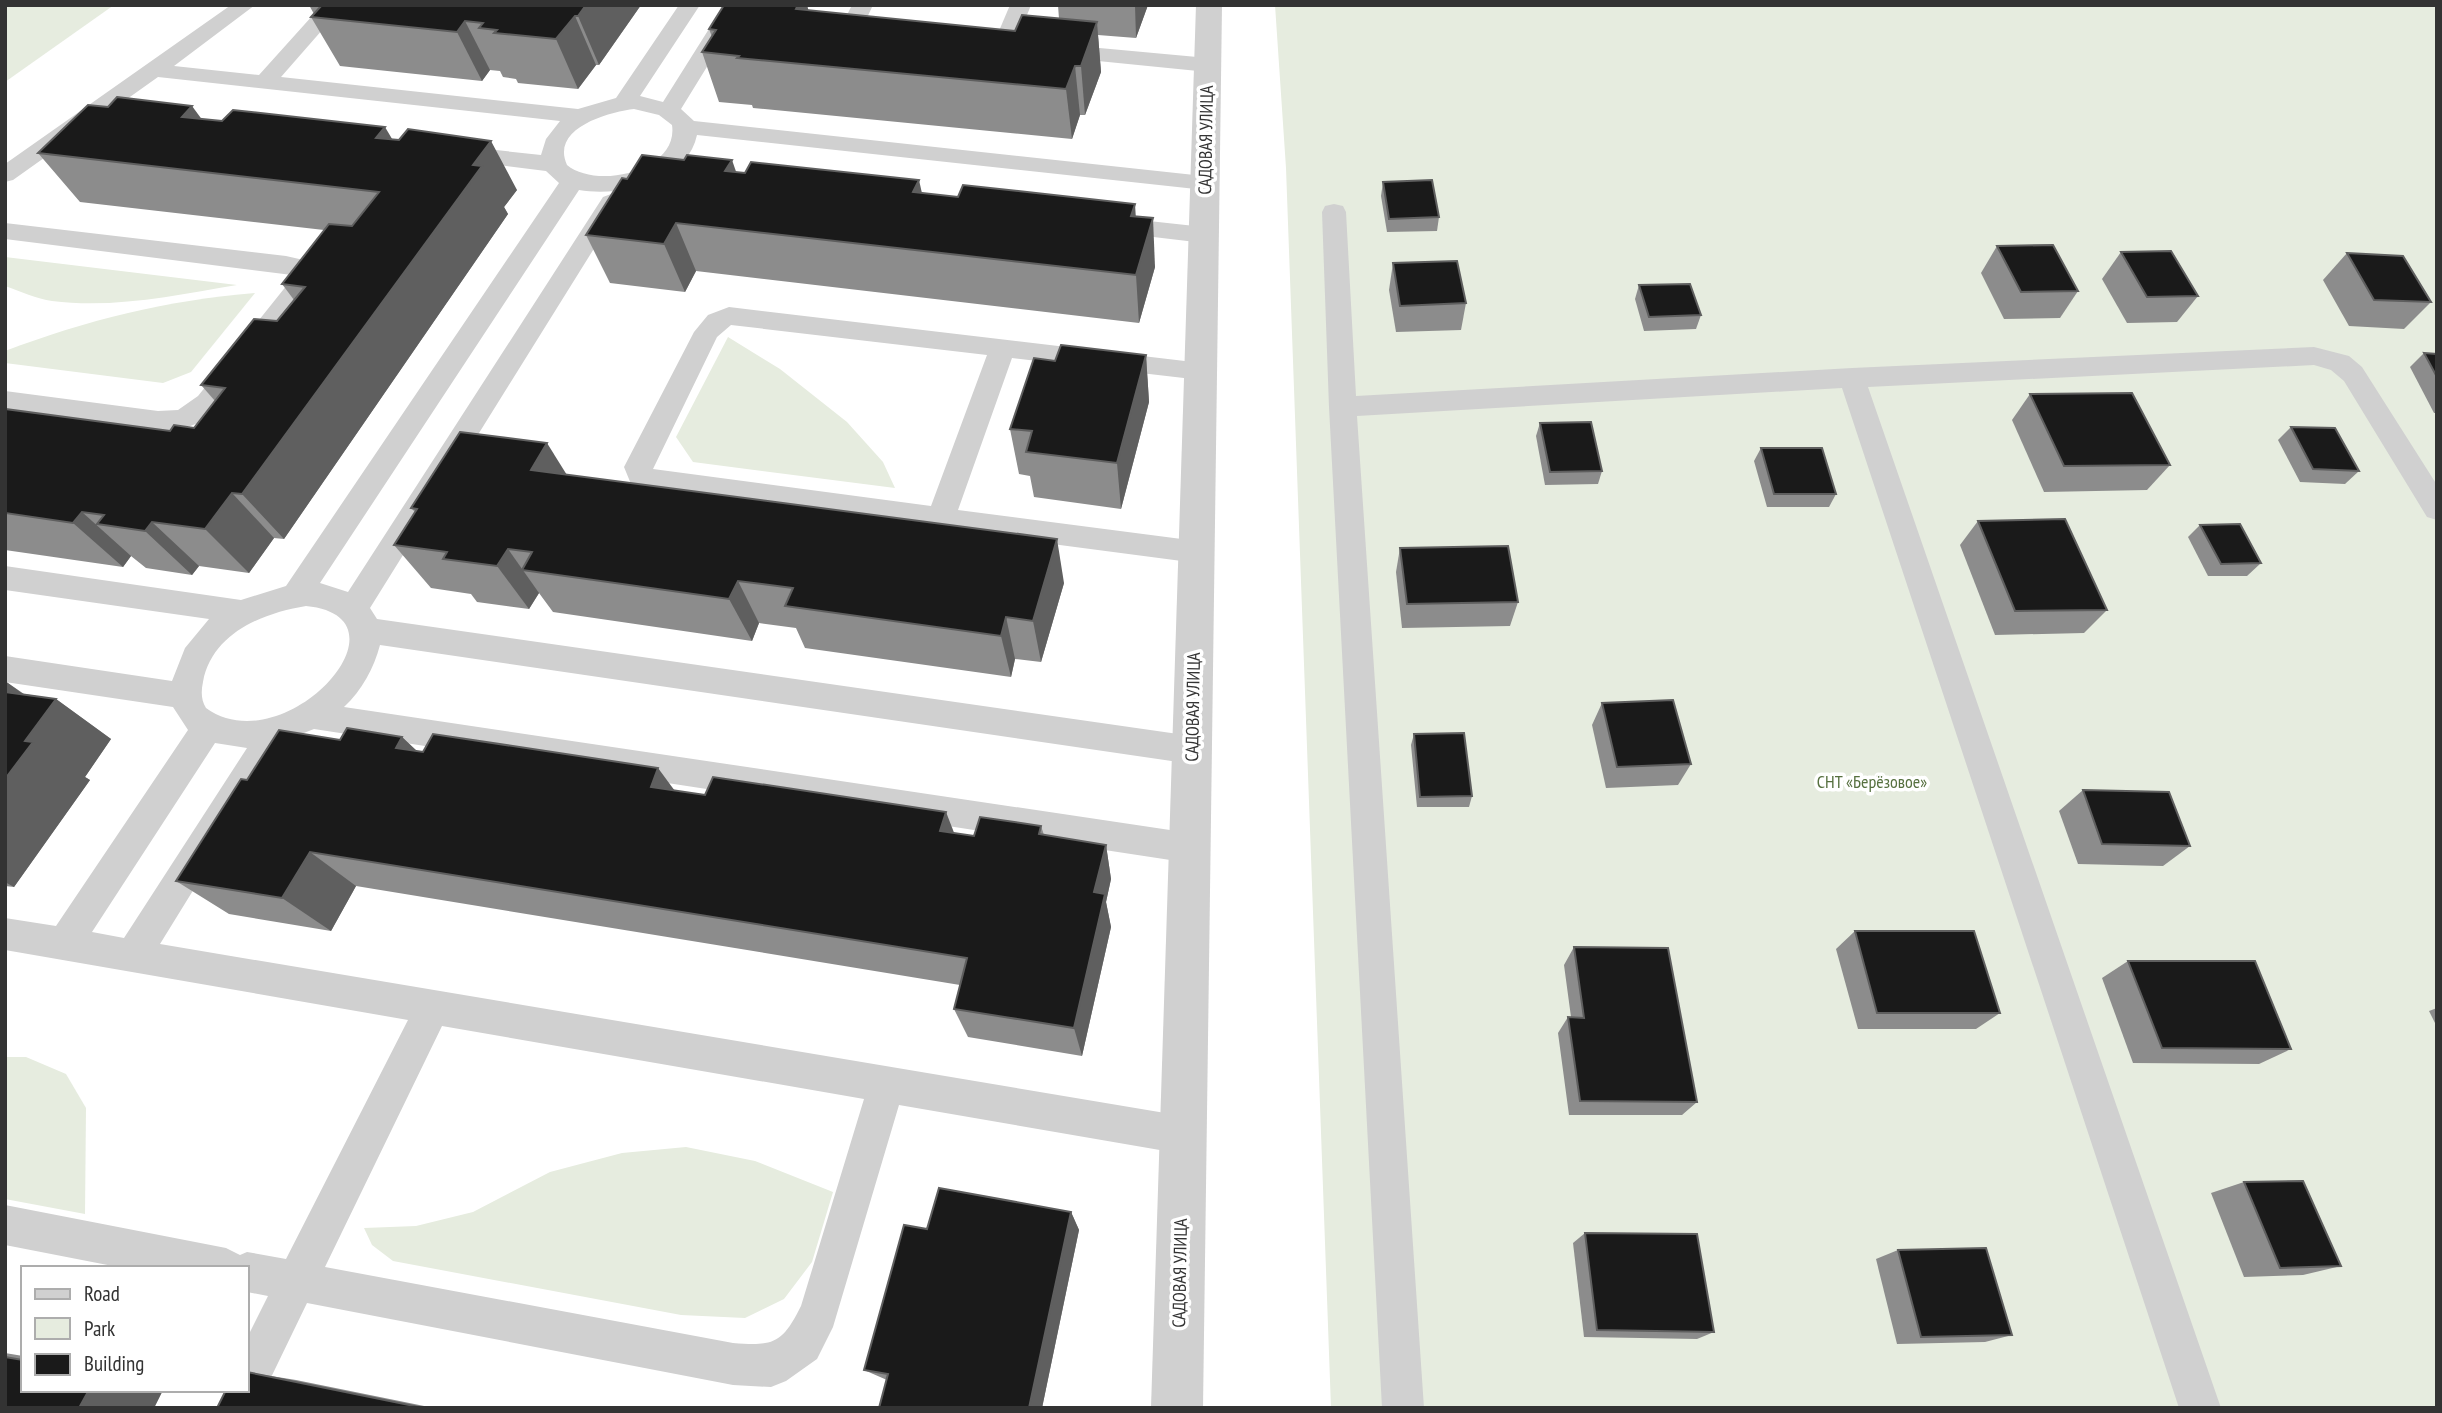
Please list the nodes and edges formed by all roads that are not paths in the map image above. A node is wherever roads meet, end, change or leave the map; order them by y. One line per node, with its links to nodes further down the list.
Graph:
1 (244, 5): 12 (lane)
2 (334, 5): 13 (lane)
3 (690, 5): 14 (lane)
4 (736, 5): 18 (lane)
5 (863, 5): 8 (lane)
6 (1021, 5): 10 (lane)
7 (1209, 5): 11 (street, САДОВАЯ УЛИЦА)
8 (908, 36)
9 (976, 43): 10 (lane)
10 (1004, 46): 11 (lane)
11 (1208, 65): 24 (street, САДОВАЯ УЛИЦА)
12 (153, 70): 13 (lane); 15 (lane)
13 (264, 82): 17 (lane)
14 (624, 103): 17 (lane); 18 (lane)
15 (92, 113): 16 (lane); 21 (lane)
16 (120, 116)
17 (582, 116): 20 (lane)
18 (677, 118): 22 (lane); 24 (lane)
19 (431, 150): 20 (lane)
20 (564, 171): 25 (lane); 39 (lane)
21 (5, 174)
22 (652, 174): 23 (lane); 25 (lane)
23 (679, 177)
24 (1205, 182): 29 (street, САДОВАЯ УЛИЦА)
25 (623, 183): 41 (lane)
26 (1334, 212): 34 (lane)
27 (1093, 223): 29 (lane)
28 (5, 231): 33 (lane)
29 (1204, 235): 31 (street, САДОВАЯ УЛИЦА)
30 (1003, 348): 31 (lane); 36 (lane); 36 (lane)
31 (1200, 371): 37 (street, САДОВАЯ УЛИЦА)
32 (1852, 378): 34 (lane); 35 (lane); 64 (lane)
33 (5, 401)
34 (1343, 407): 63 (lane)
35 (2437, 509)
36 (941, 518): 37 (lane)
37 (1197, 552): 47 (street, САДОВАЯ УЛИЦА)
38 (5, 578): 40 (lane)
39 (296, 596): 40 (lane); 41 (lane)
40 (243, 612): 43 (lane)
41 (358, 620): 44 (lane); 47 (lane)
42 (5, 669): 43 (lane)
43 (185, 696): 45 (lane)
44 (310, 715): 46 (lane); 48 (lane)
45 (208, 727): 46 (lane); 50 (lane)
46 (275, 731): 51 (lane)
47 (1192, 750): 48 (street, САДОВАЯ УЛИЦА)
48 (1190, 848): 54 (street, САДОВАЯ УЛИЦА)
49 (5, 934): 50 (lane)
50 (64, 944): 51 (lane)
51 (132, 956): 52 (lane)
52 (433, 1007): 53 (lane); 58 (lane)
53 (887, 1084): 54 (lane); 58 (lane)
54 (1183, 1135): 62 (street, САДОВАЯ УЛИЦА)
55 (5, 1225): 56 (lane)
56 (216, 1266)
57 (248, 1272): 58 (lane)
58 (296, 1281): 59 (lane)
59 (248, 1379)
60 (241, 1392): 61 (lane)
61 (233, 1408)
62 (1177, 1408)
63 (1403, 1408)
64 (2200, 1408)

